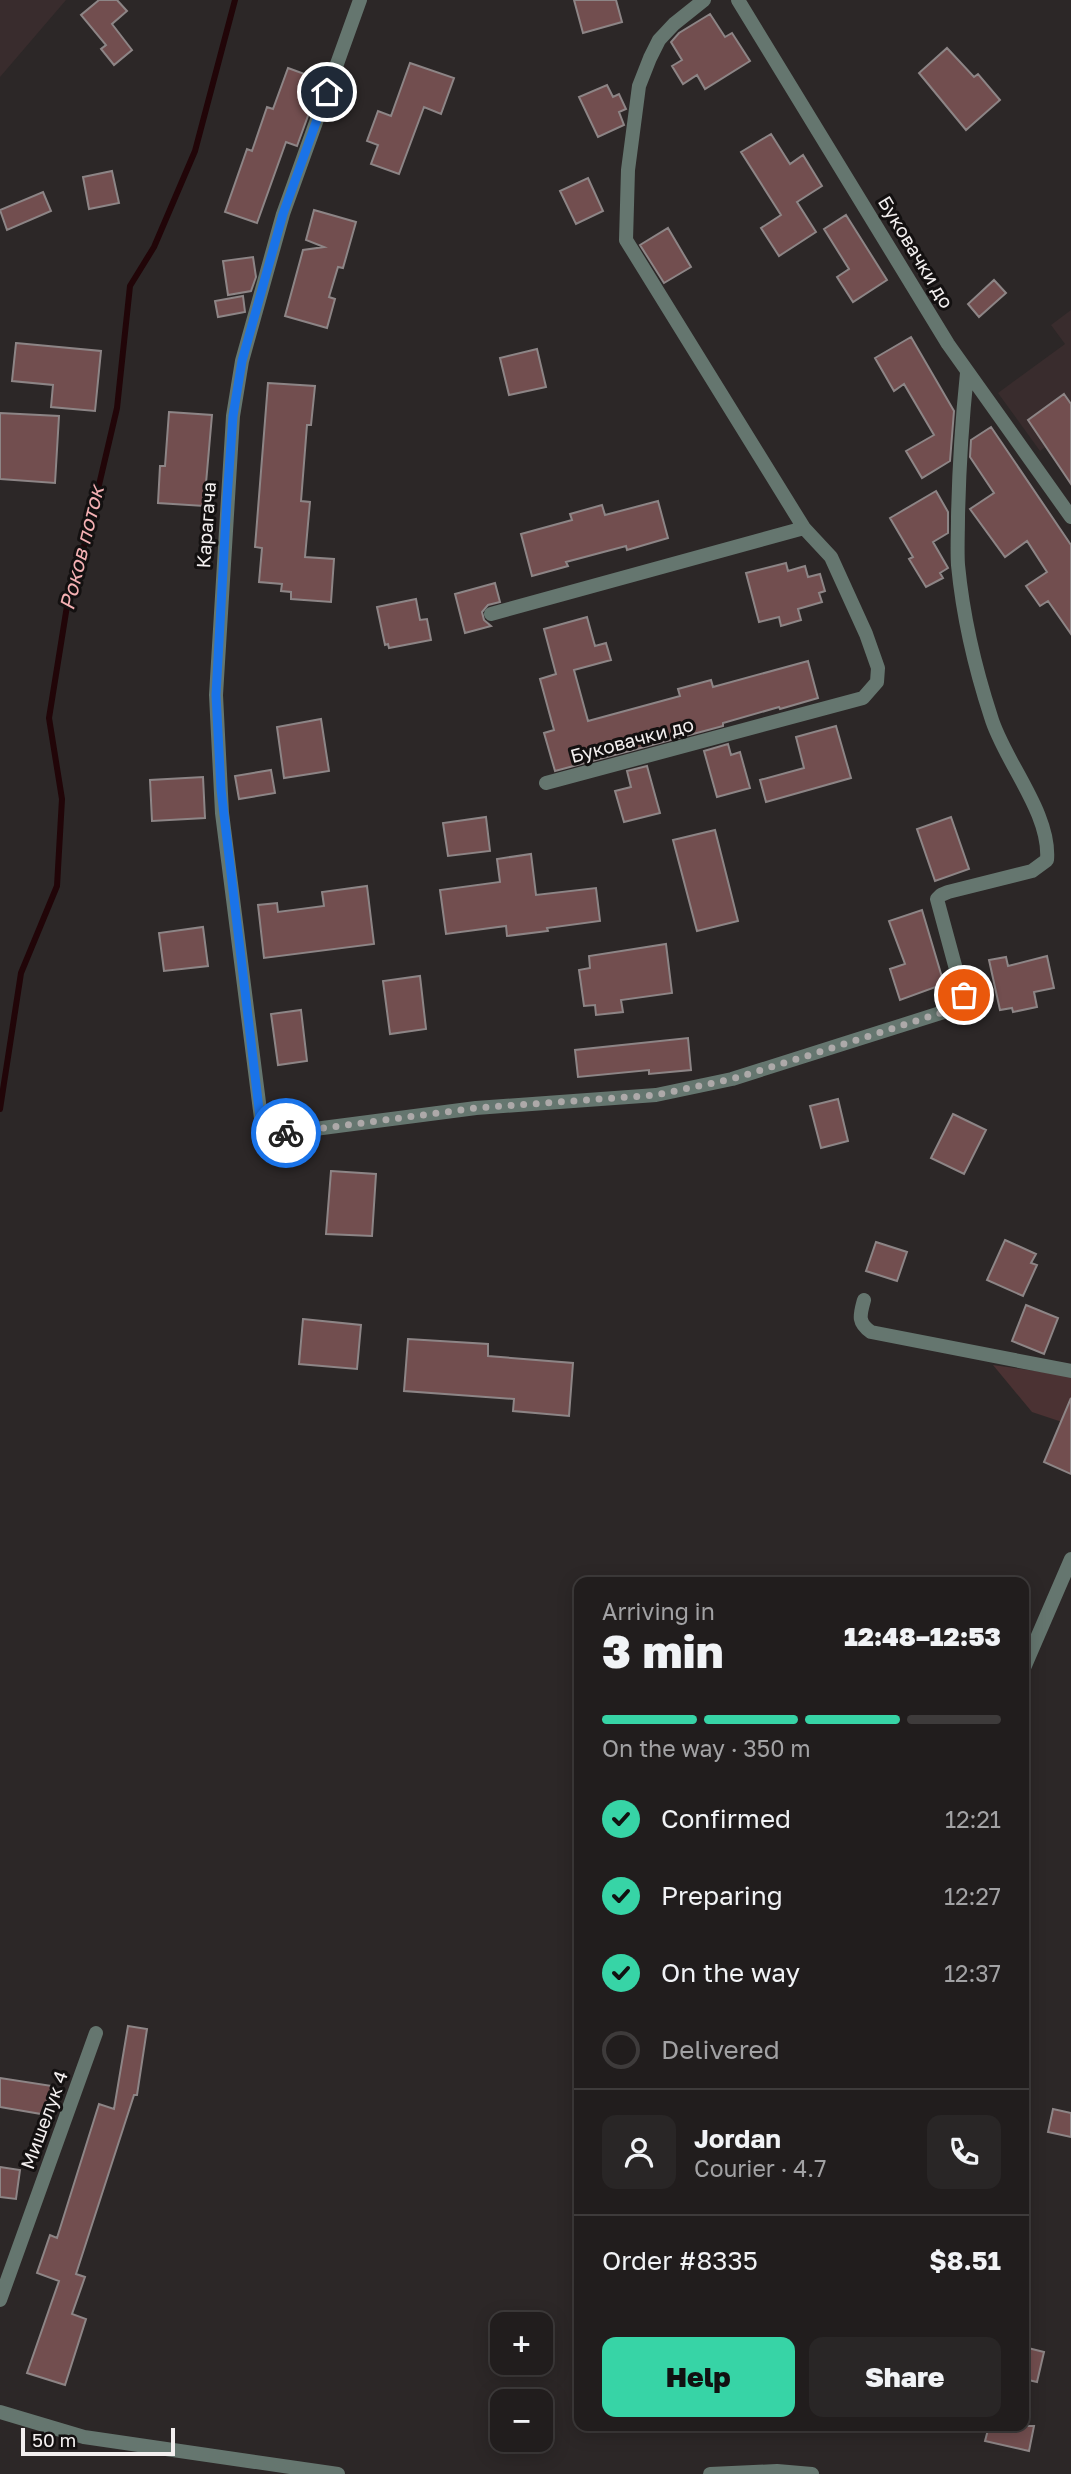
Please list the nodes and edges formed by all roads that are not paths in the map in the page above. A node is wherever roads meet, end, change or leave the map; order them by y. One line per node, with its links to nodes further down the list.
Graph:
1 (359, 0): 4 (street, Карагача)
2 (704, 0): 6 (street, Буковачки до)
3 (738, 0): 4 (street, Буковачки до)
4 (967, 373): 5 (street, Буковачки до)
5 (1071, 517)
6 (804, 528): 7 (street); 8 (street, Буковачки до)
7 (491, 614)
8 (546, 783)
9 (864, 1300): 10 (street)
10 (1071, 1371)
11 (1071, 1559): 12 (street)
12 (1029, 1656)
13 (96, 2033): 14 (street, Мишелук 4)
14 (0, 2300)
15 (0, 2412): 16 (street)
16 (338, 2474)
17 (710, 2474): 18 (street)
18 (812, 2474)

